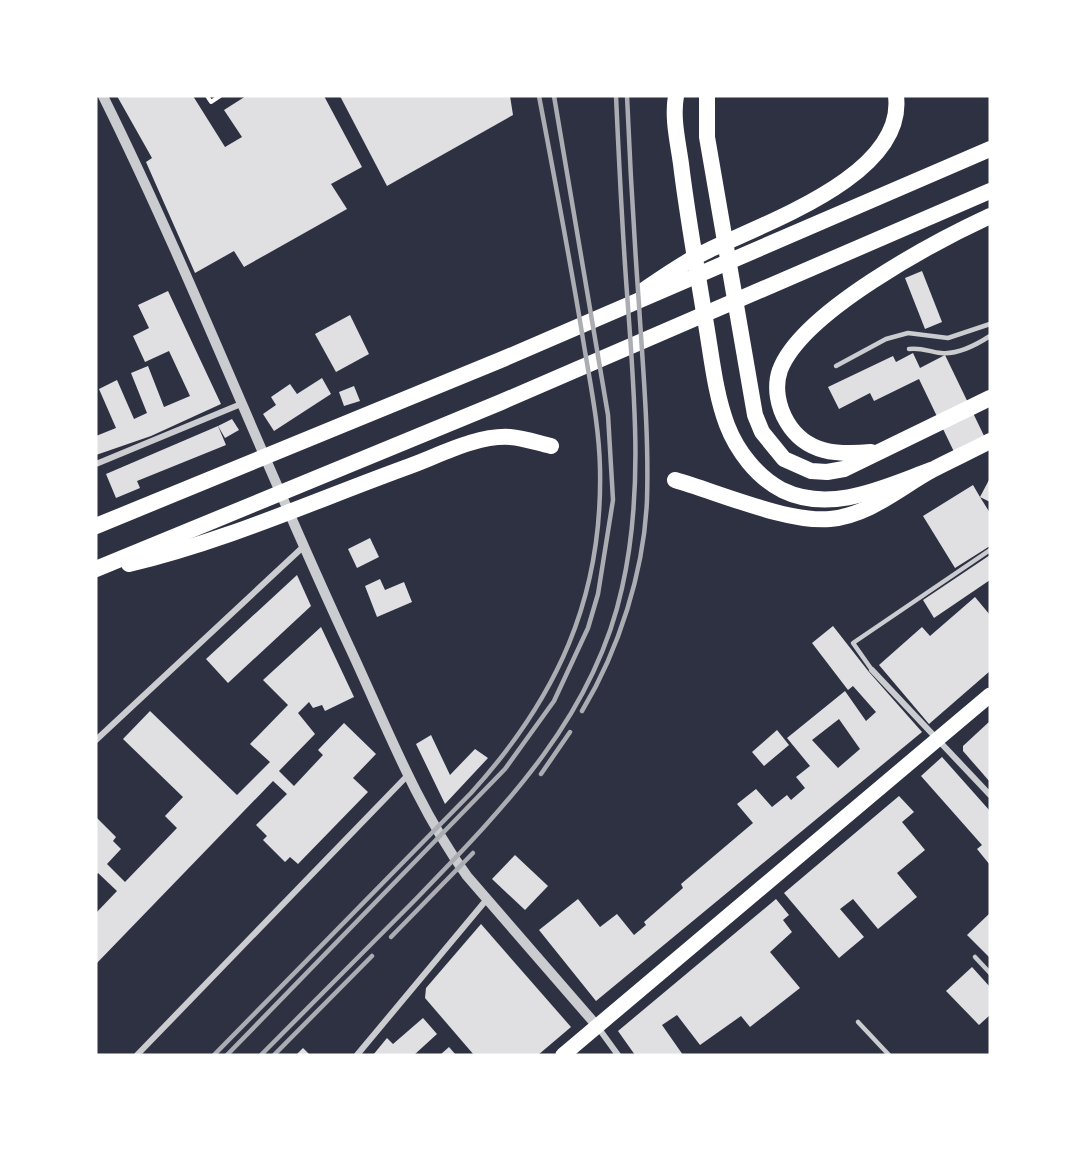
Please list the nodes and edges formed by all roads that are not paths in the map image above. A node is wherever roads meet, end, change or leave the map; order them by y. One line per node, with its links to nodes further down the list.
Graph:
1 (103, 96): 14 (street)
2 (676, 96): 19 (highway)
3 (707, 96): 17 (highway)
4 (896, 96): 8 (highway)
5 (990, 149): 8 (highway)
6 (990, 191): 24 (highway)
7 (990, 216): 17 (highway)
8 (614, 311): 21 (highway)
9 (990, 324): 12 (lane)
10 (990, 336): 11 (lane)
11 (909, 349)
12 (836, 366)
13 (990, 398): 17 (highway)
14 (241, 404): 18 (street); 22 (street)
15 (990, 441): 19 (highway)
16 (551, 446): 24 (highway)
17 (881, 451)
18 (96, 464)
19 (931, 470): 20 (highway)
20 (675, 480)
21 (96, 526)
22 (303, 547): 28 (street); 29 (street)
23 (990, 550): 25 (lane)
24 (96, 570)
25 (872, 670): 27 (street)
26 (990, 695): 27 (main road)
27 (939, 738): 30 (street); 35 (main road)
28 (96, 740)
29 (409, 775): 31 (street); 36 (street)
30 (990, 795)
31 (488, 898): 35 (street); 37 (street)
32 (975, 957): 33 (lane)
33 (990, 973)
34 (858, 1022): 40 (lane)
35 (597, 1026): 38 (main road); 39 (street)
36 (137, 1055)
37 (357, 1055)
38 (563, 1055)
39 (618, 1055)
40 (889, 1055)

